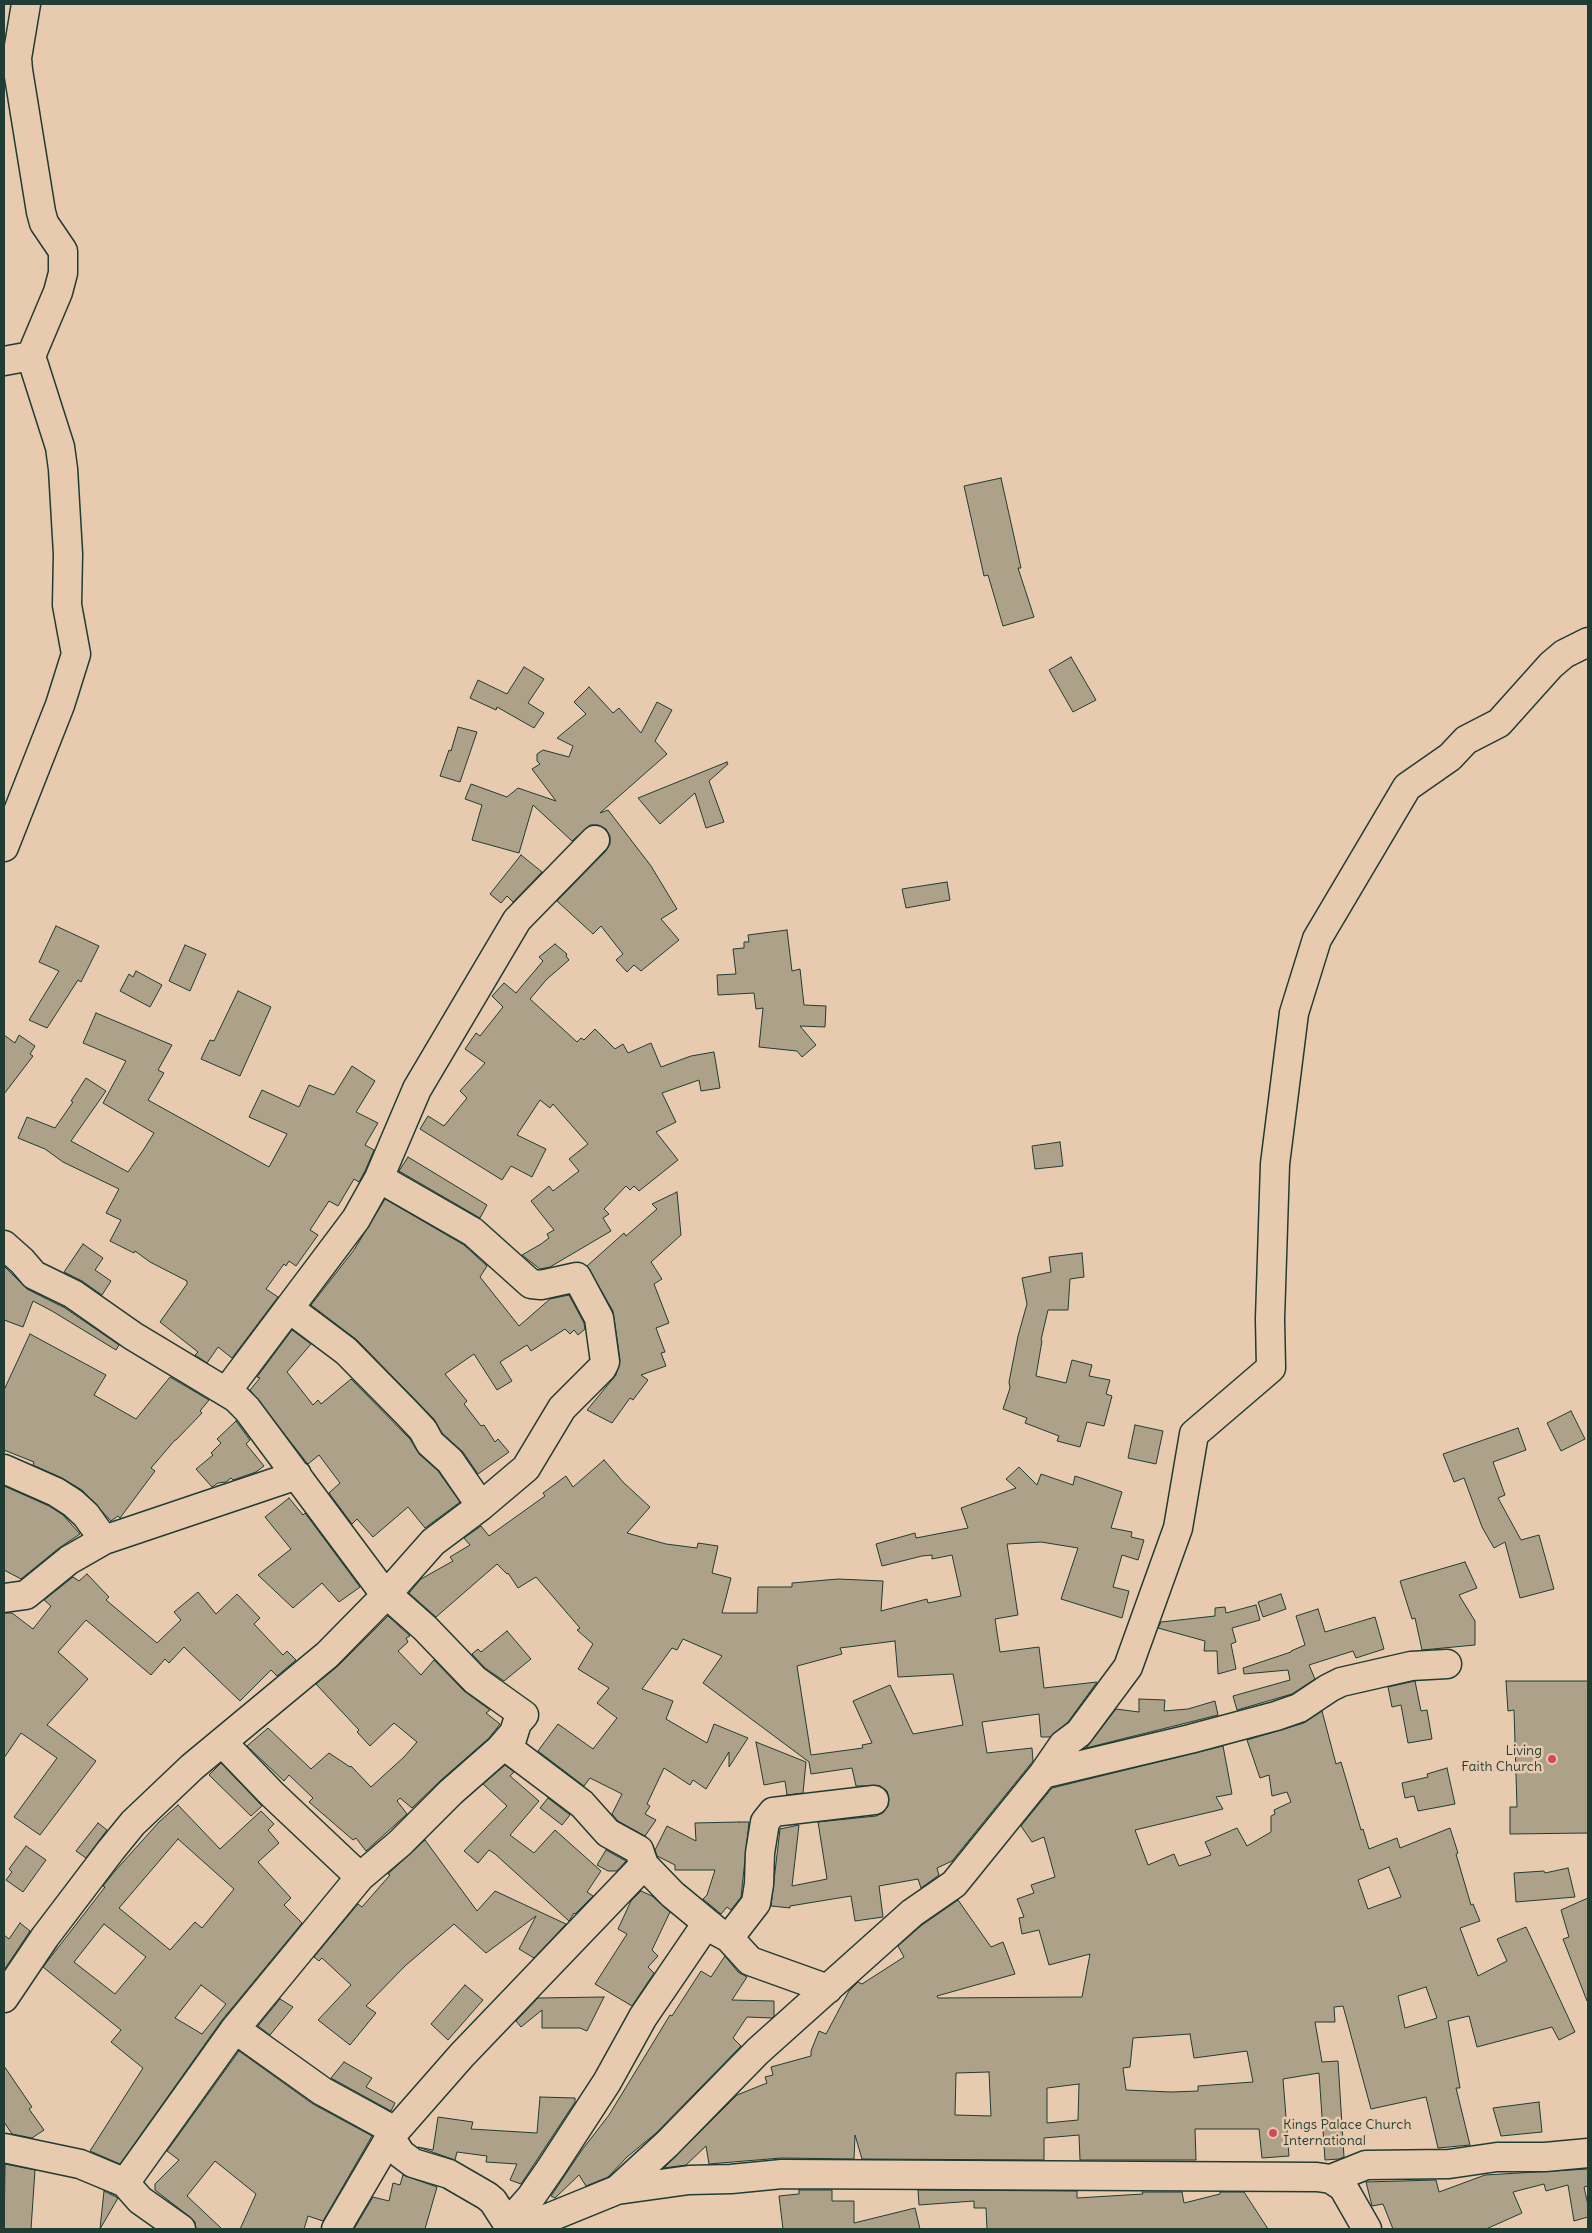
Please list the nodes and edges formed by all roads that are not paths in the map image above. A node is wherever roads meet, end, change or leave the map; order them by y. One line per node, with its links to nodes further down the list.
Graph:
1 (26, 4): 2 (street)
2 (31, 356): 3 (street); 6 (street)
3 (4, 360)
4 (1588, 642): 20 (street)
5 (596, 840): 7 (street)
6 (4, 845)
7 (380, 1178): 9 (street); 13 (street)
8 (4, 1245): 10 (street)
9 (290, 1309): 10 (street); 13 (street)
10 (226, 1392): 12 (street)
11 (4, 1469): 14 (street)
12 (297, 1475): 14 (street); 15 (street)
13 (481, 1506): 15 (street)
14 (104, 1540): 16 (street)
15 (387, 1594): 18 (street); 19 (street)
16 (4, 1598)
17 (1447, 1664): 20 (street)
18 (512, 1734): 22 (street); 23 (street)
19 (222, 1742): 23 (street); 27 (street)
20 (1043, 1774): 26 (street)
21 (874, 1800): 25 (street)
22 (644, 1865): 24 (street); 29 (street)
23 (360, 1877): 28 (street)
24 (707, 1923): 25 (street); 35 (street)
25 (729, 1938): 26 (street)
26 (828, 1989): 34 (street)
27 (4, 1998)
28 (235, 2029): 29 (street); 33 (street)
29 (390, 2137): 35 (street); 37 (street)
30 (4, 2148): 33 (street)
31 (1588, 2152): 32 (street)
32 (1331, 2179): 34 (street); 38 (street)
33 (125, 2183): 36 (street)
34 (617, 2190): 35 (street)
35 (514, 2227)
36 (181, 2229)
37 (336, 2229)
38 (1367, 2229)

